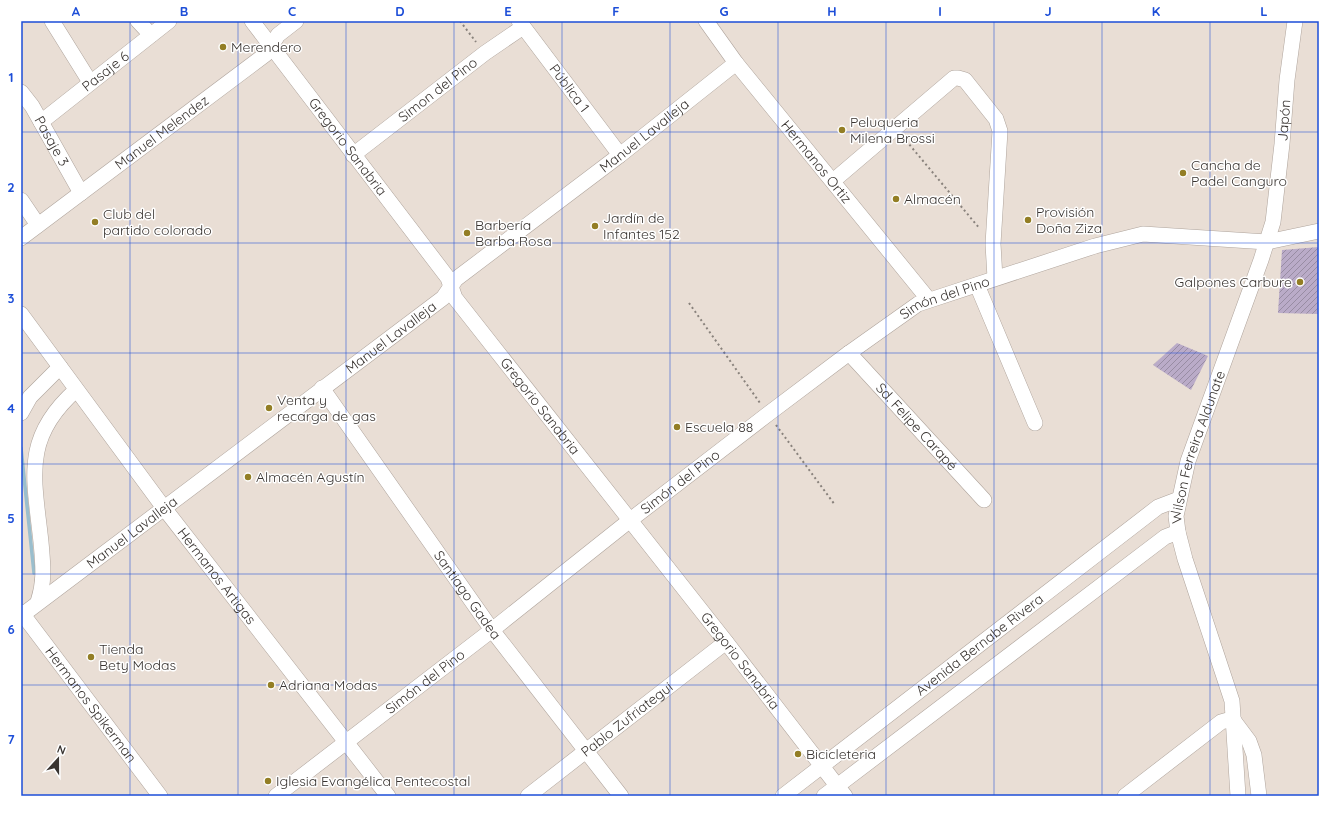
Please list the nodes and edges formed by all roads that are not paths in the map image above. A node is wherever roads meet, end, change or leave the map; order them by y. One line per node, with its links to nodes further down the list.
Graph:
1 (52, 21): 12 (street)
2 (138, 21): 9 (street)
3 (169, 21): 9 (street, Pasaje 6)
4 (252, 21): 10 (street, Gregorio Sanabria)
5 (296, 21): 10 (street, Manuel Melendez)
6 (706, 21): 11 (street, Hermanos Ortiz)
7 (1295, 21): 23 (street, Japón)
8 (521, 24): 15 (street, Simon del Pino); 16 (street, Pública 1)
9 (151, 35): 12 (street, Pasaje 6)
10 (272, 45): 15 (street, Gregorio Sanabria); 18 (street, Manuel Melendez)
11 (736, 63): 16 (street, Manuel Lavalleja); 17 (street, Hermanos Ortiz)
12 (90, 82): 14 (street, Pasaje 6)
13 (21, 92): 14 (street, Pasaje 3)
14 (41, 122): 18 (street, Pasaje 3)
15 (353, 155): 26 (street, Gregorio Sanabria)
16 (620, 155): 26 (street, Manuel Lavalleja)
17 (833, 182): 24 (street); 27 (street, Hermanos Ortiz)
18 (81, 193): 20 (street, Manuel Melendez)
19 (21, 200): 20 (street)
20 (38, 225): 22 (street, Manuel Melendez)
21 (1319, 231): 23 (street, Simón del Pino)
22 (21, 238)
23 (1267, 242): 24 (street, Simón del Pino); 35 (street, Wilson Ferreira Aldunate)
24 (995, 278): 25 (street, Simón del Pino)
25 (977, 285): 27 (street, Simón del Pino); 34 (street)
26 (451, 287): 31 (street, Manuel Lavalleja); 38 (street, Gregorio Sanabria)
27 (929, 300): 29 (street, Simón del Pino)
28 (21, 314): 30 (street, Hermanos Artigas)
29 (848, 353): 36 (street, Sd. Felipe Carapé); 38 (street, Simón del Pino)
30 (60, 367): 32 (street, Hermanos Artigas); 33 (street)
31 (322, 388): 37 (street, Manuel Lavalleja); 42 (street, Santiago Gadea)
32 (76, 390): 37 (street, Hermanos Artigas); 40 (street)
33 (21, 413)
34 (1035, 423)
35 (1179, 499): 39 (street, Wilson Ferreira Aldunate); 47 (street, Avenida Bernabe Rivera)
36 (984, 500)
37 (164, 508): 40 (street, Manuel Lavalleja); 45 (street, Hermanos Artigas)
38 (629, 521): 42 (street, Simón del Pino); 43 (street, Gregorio Sanabria)
39 (1178, 532): 44 (street, Wilson Ferreira Aldunate); 48 (street, Avenida Bernabe Rivera)
40 (38, 602): 41 (street, Manuel Lavalleja)
41 (22, 614): 49 (street, Hermanos Spikerman)
42 (492, 630): 45 (street, Simón del Pino); 46 (street, Santiago Gadea)
43 (726, 642): 46 (street, Pablo Zufriategui); 47 (street, Gregorio Sanabria)
44 (1234, 721): 56 (street); 57 (street, Wilson Ferreira Aldunate); 58 (street)
45 (346, 742): 50 (street, Simón del Pino); 51 (street, Hermanos Artigas)
46 (587, 751): 52 (street, Pablo Zufriategui); 53 (street, Santiago Gadea)
47 (822, 766): 48 (street, Gregorio Sanabria); 54 (street, Avenida Bernabe Rivera)
48 (841, 791): 55 (street, Avenida Bernabe Rivera)
49 (160, 796)
50 (276, 796)
51 (388, 796)
52 (528, 796)
53 (621, 796)
54 (783, 796)
55 (824, 796)
56 (1125, 796)
57 (1238, 796)
58 (1259, 796)

